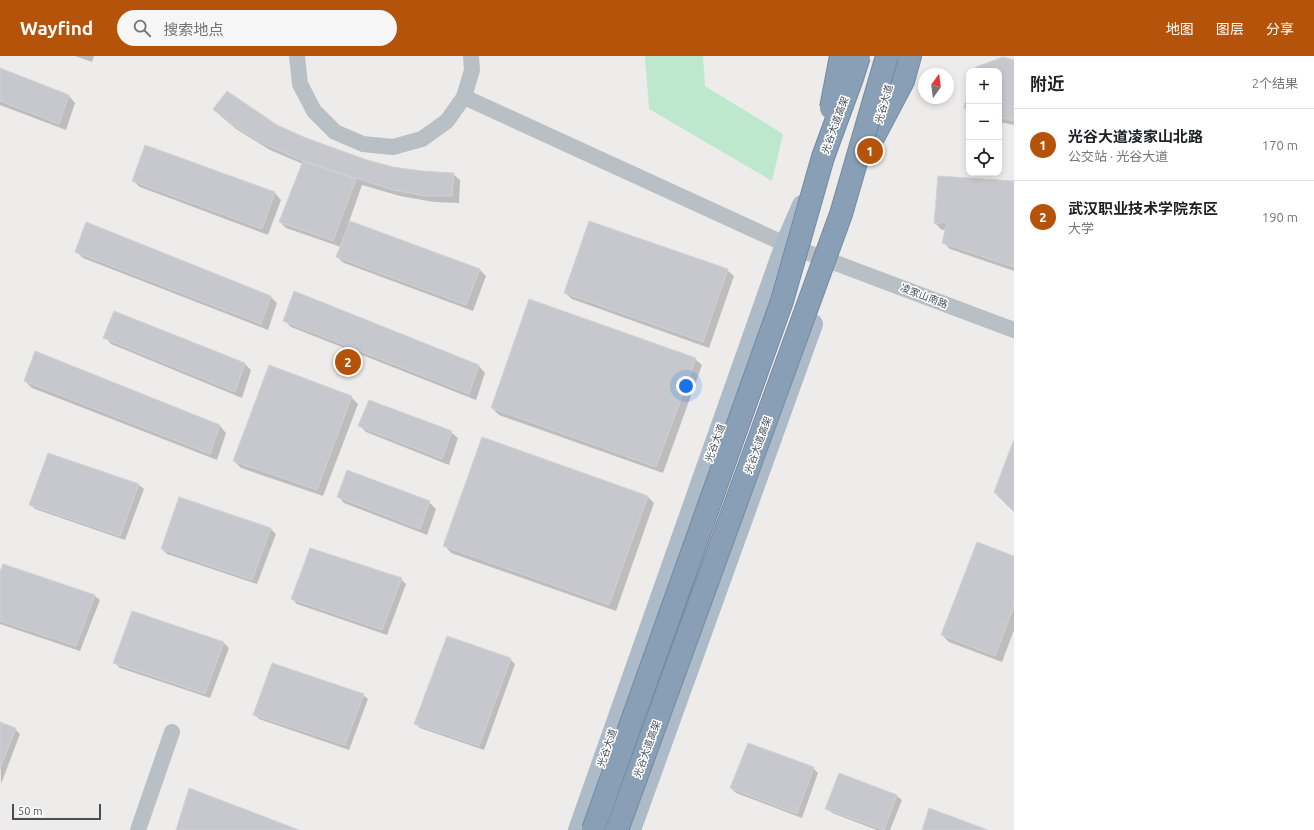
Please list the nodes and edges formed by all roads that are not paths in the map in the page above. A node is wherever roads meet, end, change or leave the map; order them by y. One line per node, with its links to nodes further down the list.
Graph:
1 (297, 56): 9 (street)
2 (471, 56): 9 (street)
3 (841, 56): 11 (highway, bridge)
4 (853, 56): 12 (main road, 光谷大道)
5 (859, 56): 11 (highway, 光谷大道高架, bridge)
6 (887, 56): 19 (highway, 光谷大道高架, bridge)
7 (897, 56): 10 (main road, 光谷大道)
8 (910, 56): 10 (highway)
9 (464, 97): 12 (street, 凌家山南路)
10 (874, 136): 13 (main road, 光谷大道)
11 (823, 156): 18 (highway, 光谷大道高架, bridge)
12 (785, 244): 13 (street, 凌家山南路); 17 (main road, 光谷大道)
13 (834, 262): 14 (street, 凌家山南路); 20 (main road, 光谷大道)
14 (1014, 330)
15 (172, 732): 16 (street)
16 (138, 830)
17 (578, 830)
18 (593, 830)
19 (617, 830)
20 (631, 830)

